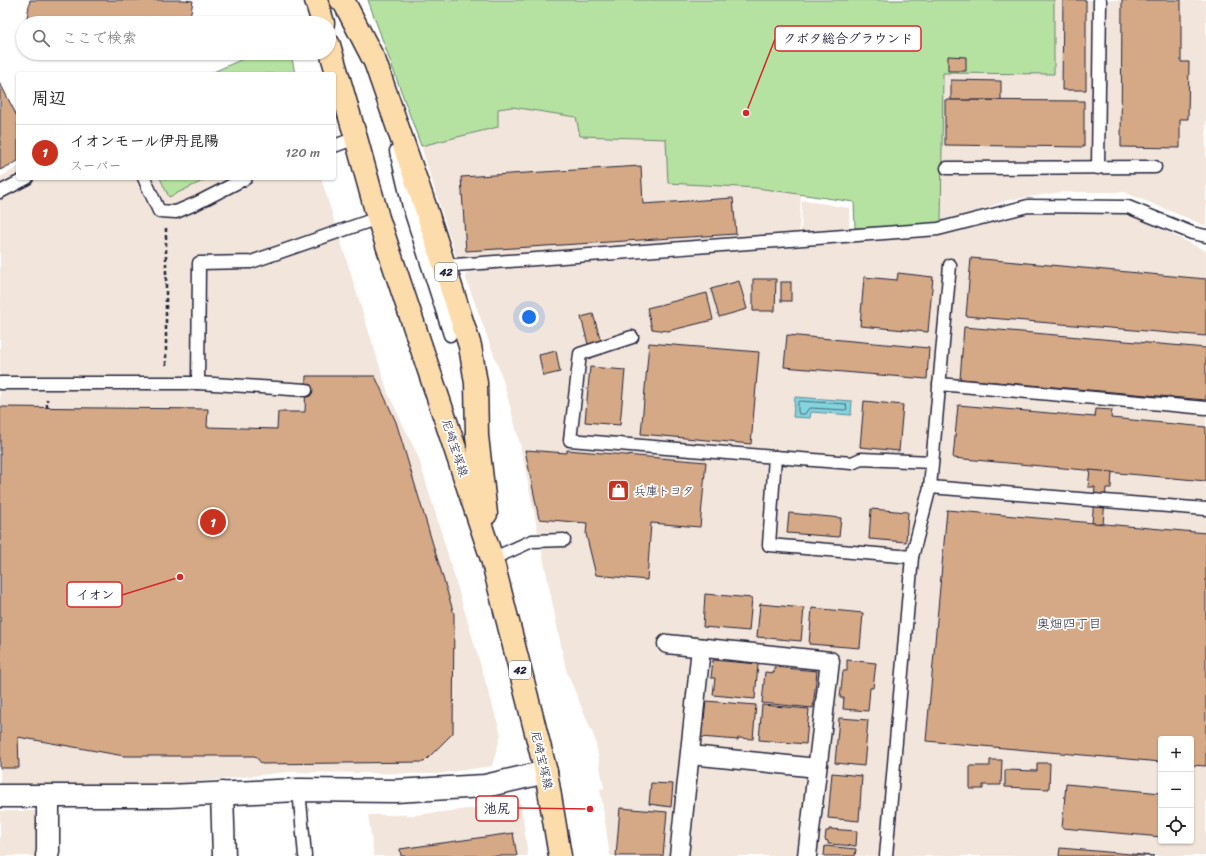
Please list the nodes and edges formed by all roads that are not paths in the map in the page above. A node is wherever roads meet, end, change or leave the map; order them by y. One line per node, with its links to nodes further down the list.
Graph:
1 (316, 0): 4 (main road)
2 (341, 0): 6 (main road, 42)
3 (1100, 0): 10 (lane)
4 (320, 16)
5 (333, 60): 7 (main road, 尼崎宝塚線 / 42)
6 (375, 62): 19 (main road, 42); 20 (lane)
7 (356, 138): 8 (lane); 16 (main road, 尼崎宝塚線 / 42)
8 (336, 145)
9 (947, 168): 10 (lane)
10 (1098, 168): 11 (lane)
11 (1155, 168)
12 (23, 180): 15 (lane)
13 (145, 180): 14 (lane)
14 (242, 180)
15 (0, 192)
16 (378, 218): 23 (lane); 33 (main road, 尼崎宝塚線 / 42)
17 (1206, 236): 19 (lane)
18 (950, 265): 24 (lane)
19 (445, 268): 33 (main road, 42)
20 (450, 335)
21 (632, 337): 27 (lane)
22 (0, 382): 23 (lane)
23 (198, 384): 25 (lane)
24 (939, 384): 26 (lane); 28 (lane)
25 (306, 390)
26 (1206, 408)
27 (774, 456): 28 (lane); 32 (lane)
28 (932, 462): 29 (lane)
29 (930, 487): 30 (lane); 32 (lane)
30 (1206, 509)
31 (564, 540): 33 (lane)
32 (912, 557): 49 (lane)
33 (492, 559): 38 (main road, 尼崎宝塚線 / 42)
34 (667, 644): 35 (street)
35 (701, 648): 36 (street); 37 (street)
36 (691, 755): 37 (street); 47 (street)
37 (817, 768): 48 (street)
38 (546, 772): 39 (street); 46 (main road, 尼崎宝塚線 / 42)
39 (299, 790): 40 (street); 45 (lane)
40 (222, 793): 42 (street); 44 (street)
41 (0, 796): 42 (street)
42 (48, 797): 43 (street)
43 (47, 856)
44 (224, 856)
45 (305, 856)
46 (560, 856)
47 (679, 856)
48 (807, 856)
49 (886, 856)

